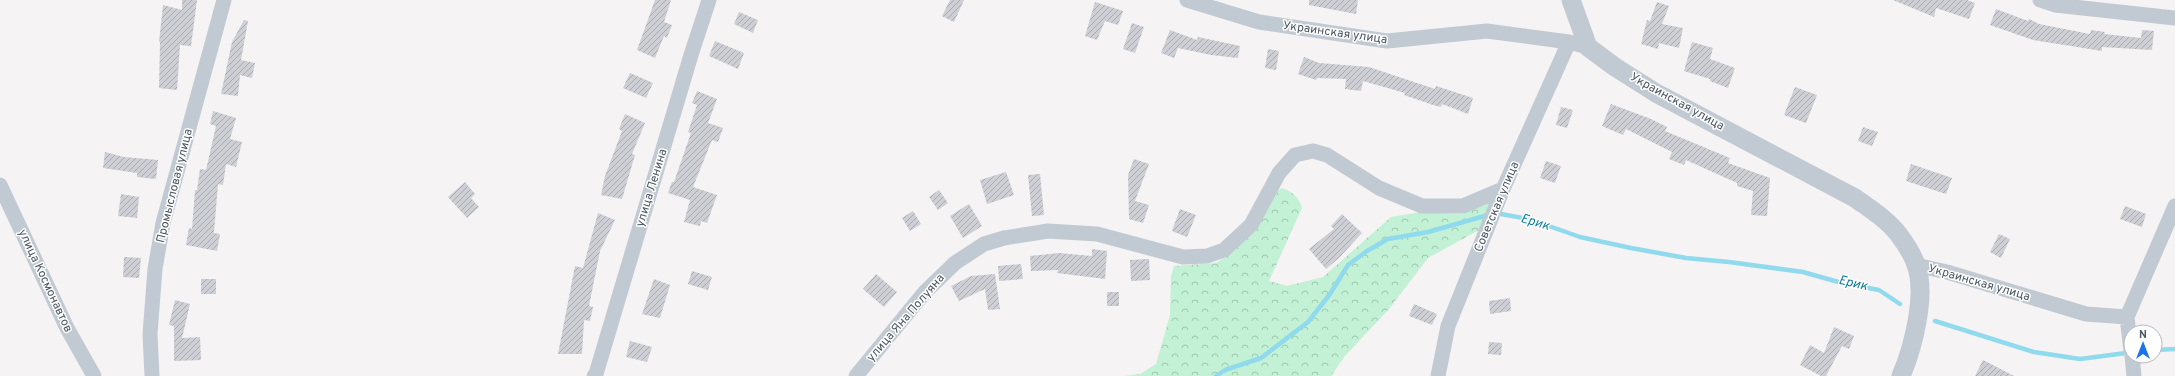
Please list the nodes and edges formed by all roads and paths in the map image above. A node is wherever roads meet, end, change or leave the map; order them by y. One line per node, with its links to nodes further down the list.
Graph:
1 (224, 0): 17 (street, Промысловая улица)
2 (710, 0): 18 (street, улица Ленина)
3 (1187, 0): 7 (street, Украинская улица)
4 (1571, 0): 8 (street)
5 (2040, 0): 6 (street)
6 (2175, 18)
7 (1569, 42): 8 (street, Украинская улица); 10 (street, Советская улица)
8 (1588, 47): 12 (street, Украинская улица)
9 (0, 185): 16 (street, улица Космонавтов)
10 (1503, 189): 19 (street, улица Яна Полуяна); 20 (street, Советская улица)
11 (2175, 206): 13 (street)
12 (1916, 265): 13 (street, Украинская улица); 21 (street)
13 (2127, 317): 14 (street)
14 (2128, 324)
15 (2133, 364): 22 (street)
16 (94, 376)
17 (152, 376)
18 (594, 376)
19 (856, 376)
20 (1438, 376)
21 (1901, 376)
22 (2134, 376)

